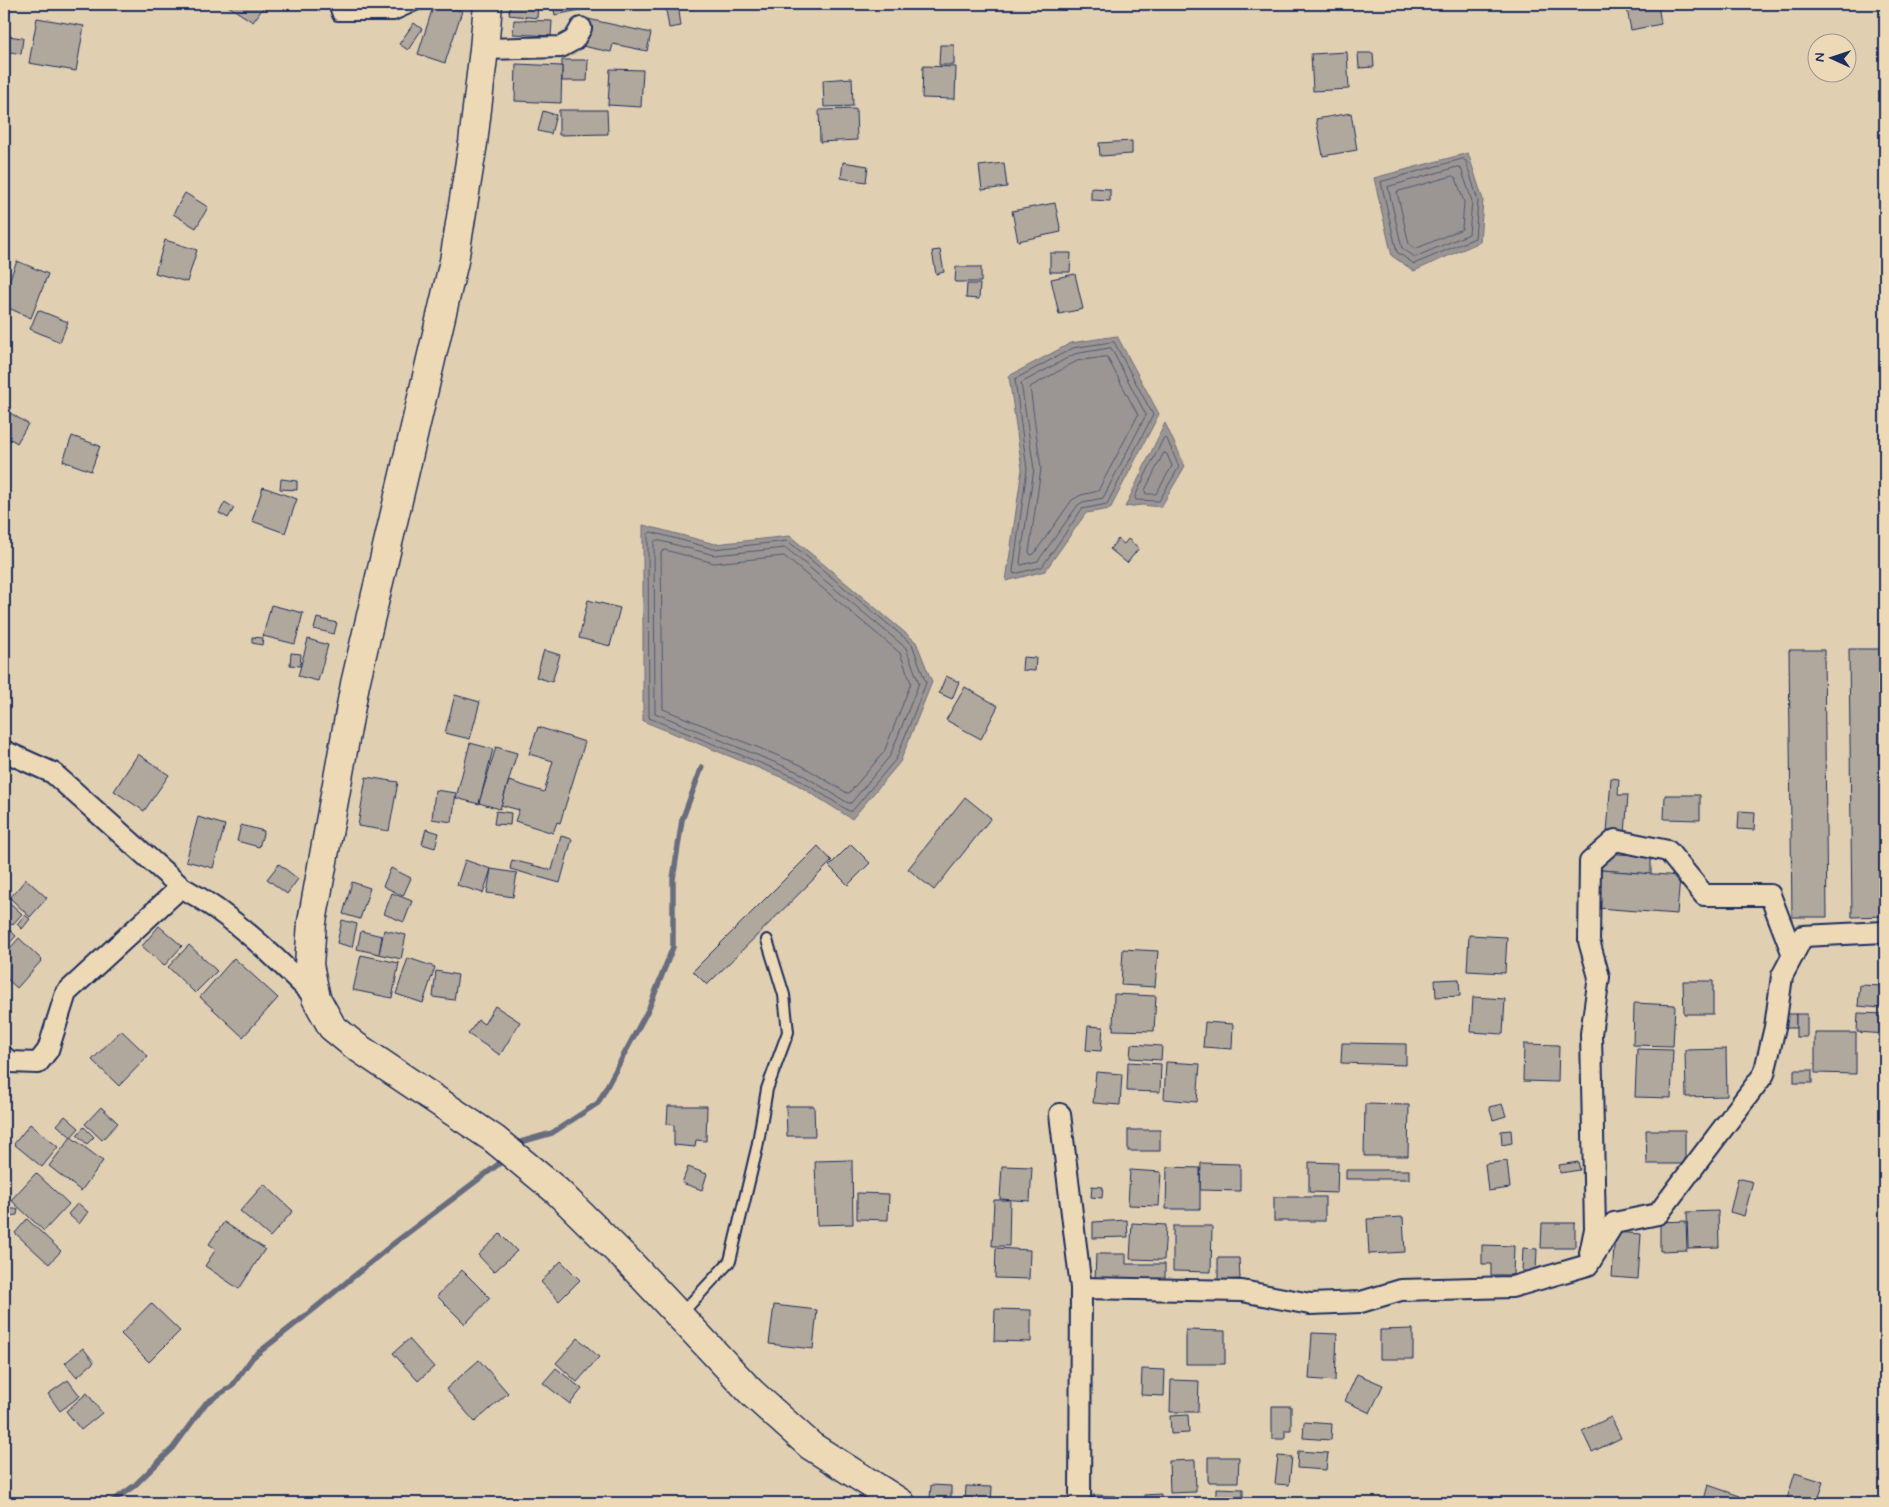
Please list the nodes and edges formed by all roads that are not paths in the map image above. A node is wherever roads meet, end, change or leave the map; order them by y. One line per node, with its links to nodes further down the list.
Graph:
1 (334, 4): 2 (lane)
2 (418, 4)
3 (488, 4): 5 (street)
4 (581, 28): 5 (street)
5 (484, 49): 11 (street)
6 (4, 751): 7 (street)
7 (181, 887): 11 (street); 12 (street)
8 (1885, 932): 10 (street)
9 (767, 940): 16 (lane)
10 (1793, 955): 14 (street); 14 (street)
11 (316, 998): 16 (street)
12 (4, 1058)
13 (1060, 1114): 15 (street)
14 (1588, 1265): 15 (street)
15 (1081, 1288): 18 (street)
16 (679, 1316): 17 (street)
17 (901, 1503)
18 (1080, 1503)

